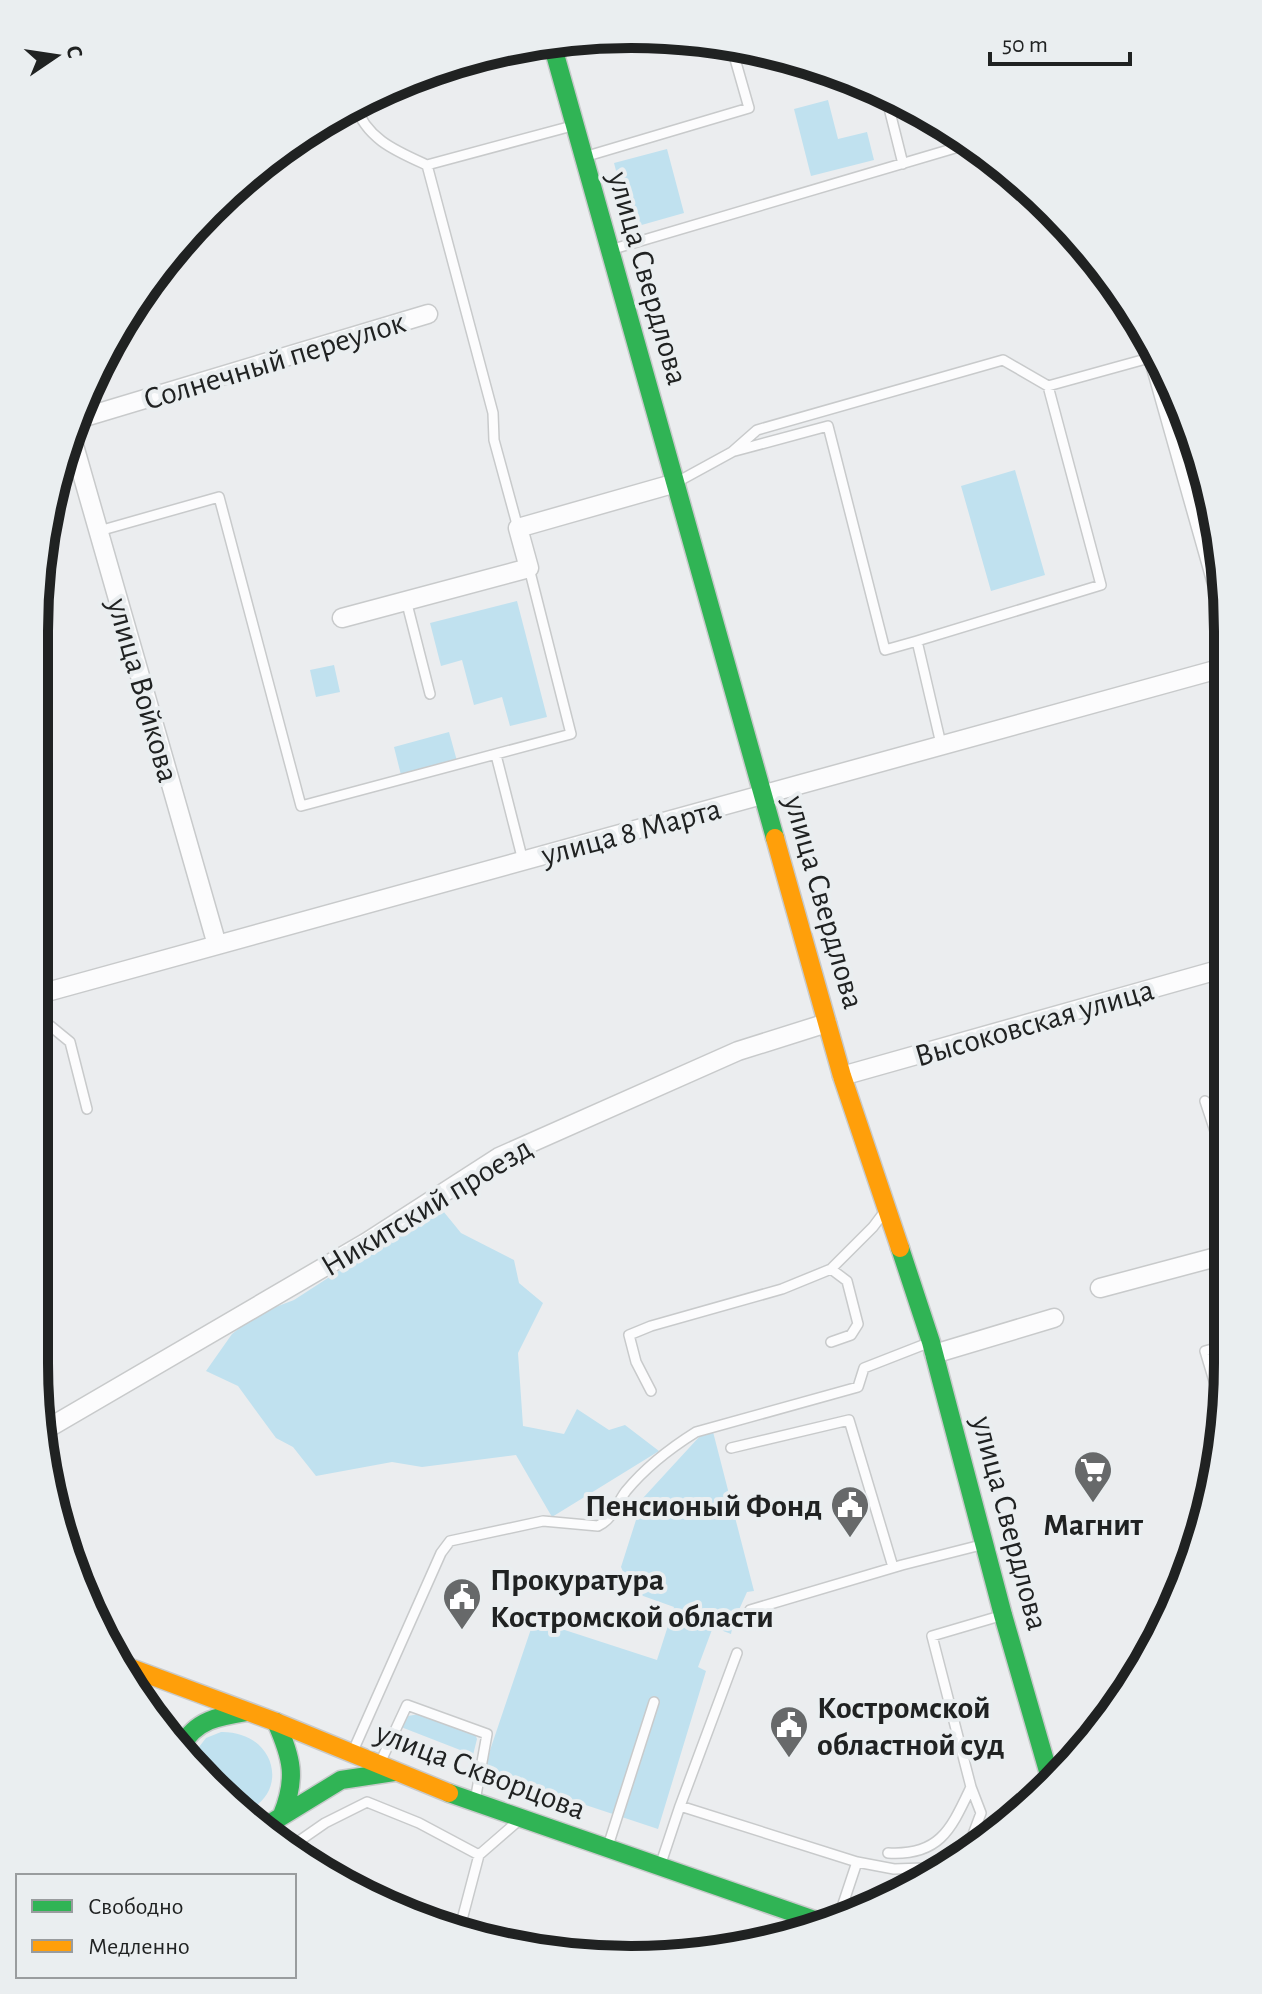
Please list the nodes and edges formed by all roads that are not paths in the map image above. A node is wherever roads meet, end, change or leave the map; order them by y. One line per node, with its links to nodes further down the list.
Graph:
1 (555, 53): 5 (street, улица Свердлова)
2 (735, 57): 7 (lane)
3 (889, 108): 8 (lane)
4 (359, 116): 9 (lane)
5 (575, 125): 7 (street, улица Свердлова); 9 (lane)
6 (957, 148): 8 (lane)
7 (584, 157): 10 (street, улица Свердлова)
8 (903, 164): 10 (lane)
9 (427, 165): 18 (lane)
10 (610, 250): 17 (street, улица Свердлова)
11 (428, 314): 14 (street, Солнечный переулок)
12 (1142, 351): 13 (lane)
13 (1048, 386): 15 (lane); 23 (lane)
14 (89, 416)
15 (732, 452): 17 (lane); 23 (lane)
16 (76, 453): 19 (street, улица Войкова)
17 (676, 483): 18 (street); 28 (street, улица Свердлова)
18 (518, 528): 20 (street)
19 (99, 531): 27 (lane); 30 (street, улица Войкова)
20 (529, 568): 21 (street); 27 (lane)
21 (406, 600): 22 (street); 25 (lane)
22 (342, 618)
23 (917, 641): 26 (lane)
24 (1214, 670): 26 (street, улица 8 Марта)
25 (430, 694)
26 (941, 744): 28 (street, улица 8 Марта)
27 (496, 755): 29 (lane)
28 (763, 794): 29 (street, улица 8 Марта); 33 (street, улица Свердлова)
29 (523, 861): 30 (street, улица 8 Марта)
30 (217, 945): 32 (street, улица 8 Марта)
31 (1214, 971): 35 (street, Высоковская улица)
32 (48, 991)
33 (827, 1023): 35 (street, улица Свердлова); 49 (street, Никитский проезд)
34 (48, 1024): 37 (lane)
35 (842, 1076): 39 (street, улица Свердлова)
36 (1205, 1101): 38 (lane)
37 (87, 1109)
38 (1214, 1128)
39 (886, 1210): 41 (lane); 45 (street, улица Свердлова)
40 (1214, 1258): 42 (street)
41 (831, 1269): 44 (lane); 48 (lane)
42 (1100, 1288)
43 (1054, 1318): 45 (street)
44 (831, 1342)
45 (933, 1348): 51 (street, улица Свердлова); 61 (lane)
46 (1214, 1348): 47 (lane)
47 (1214, 1380)
48 (651, 1391)
49 (52, 1426)
50 (731, 1448): 52 (lane)
51 (985, 1545): 52 (lane); 54 (street, улица Свердлова)
52 (893, 1567): 53 (lane)
53 (750, 1610)
54 (1003, 1615): 63 (street, улица Свердлова); 64 (lane)
55 (737, 1653): 66 (lane)
56 (136, 1670): 58 (street, улица Скворцова)
57 (654, 1702): 72 (lane)
58 (246, 1712): 59 (street, улица Скворцова); 60 (street)
59 (276, 1722): 61 (street, улица Скворцова); 67 (street)
60 (185, 1738)
61 (352, 1753): 62 (street, улица Скворцова)
62 (388, 1768): 65 (street, улица Скворцова); 65 (lane); 67 (street)
63 (1048, 1770)
64 (971, 1787): 70 (lane); 73 (lane)
65 (475, 1804): 68 (street, улица Скворцова)
66 (680, 1806): 75 (lane); 76 (lane)
67 (282, 1815): 69 (street)
68 (519, 1820): 72 (street, улица Скворцова); 74 (lane)
69 (272, 1823)
70 (973, 1836)
71 (298, 1842): 74 (lane)
72 (607, 1850): 76 (street, улица Скворцова)
73 (888, 1853)
74 (479, 1855): 80 (lane)
75 (857, 1862): 77 (lane); 78 (lane)
76 (660, 1867): 79 (street, улица Скворцова)
77 (922, 1868)
78 (842, 1906)
79 (808, 1918)
80 (462, 1920)

